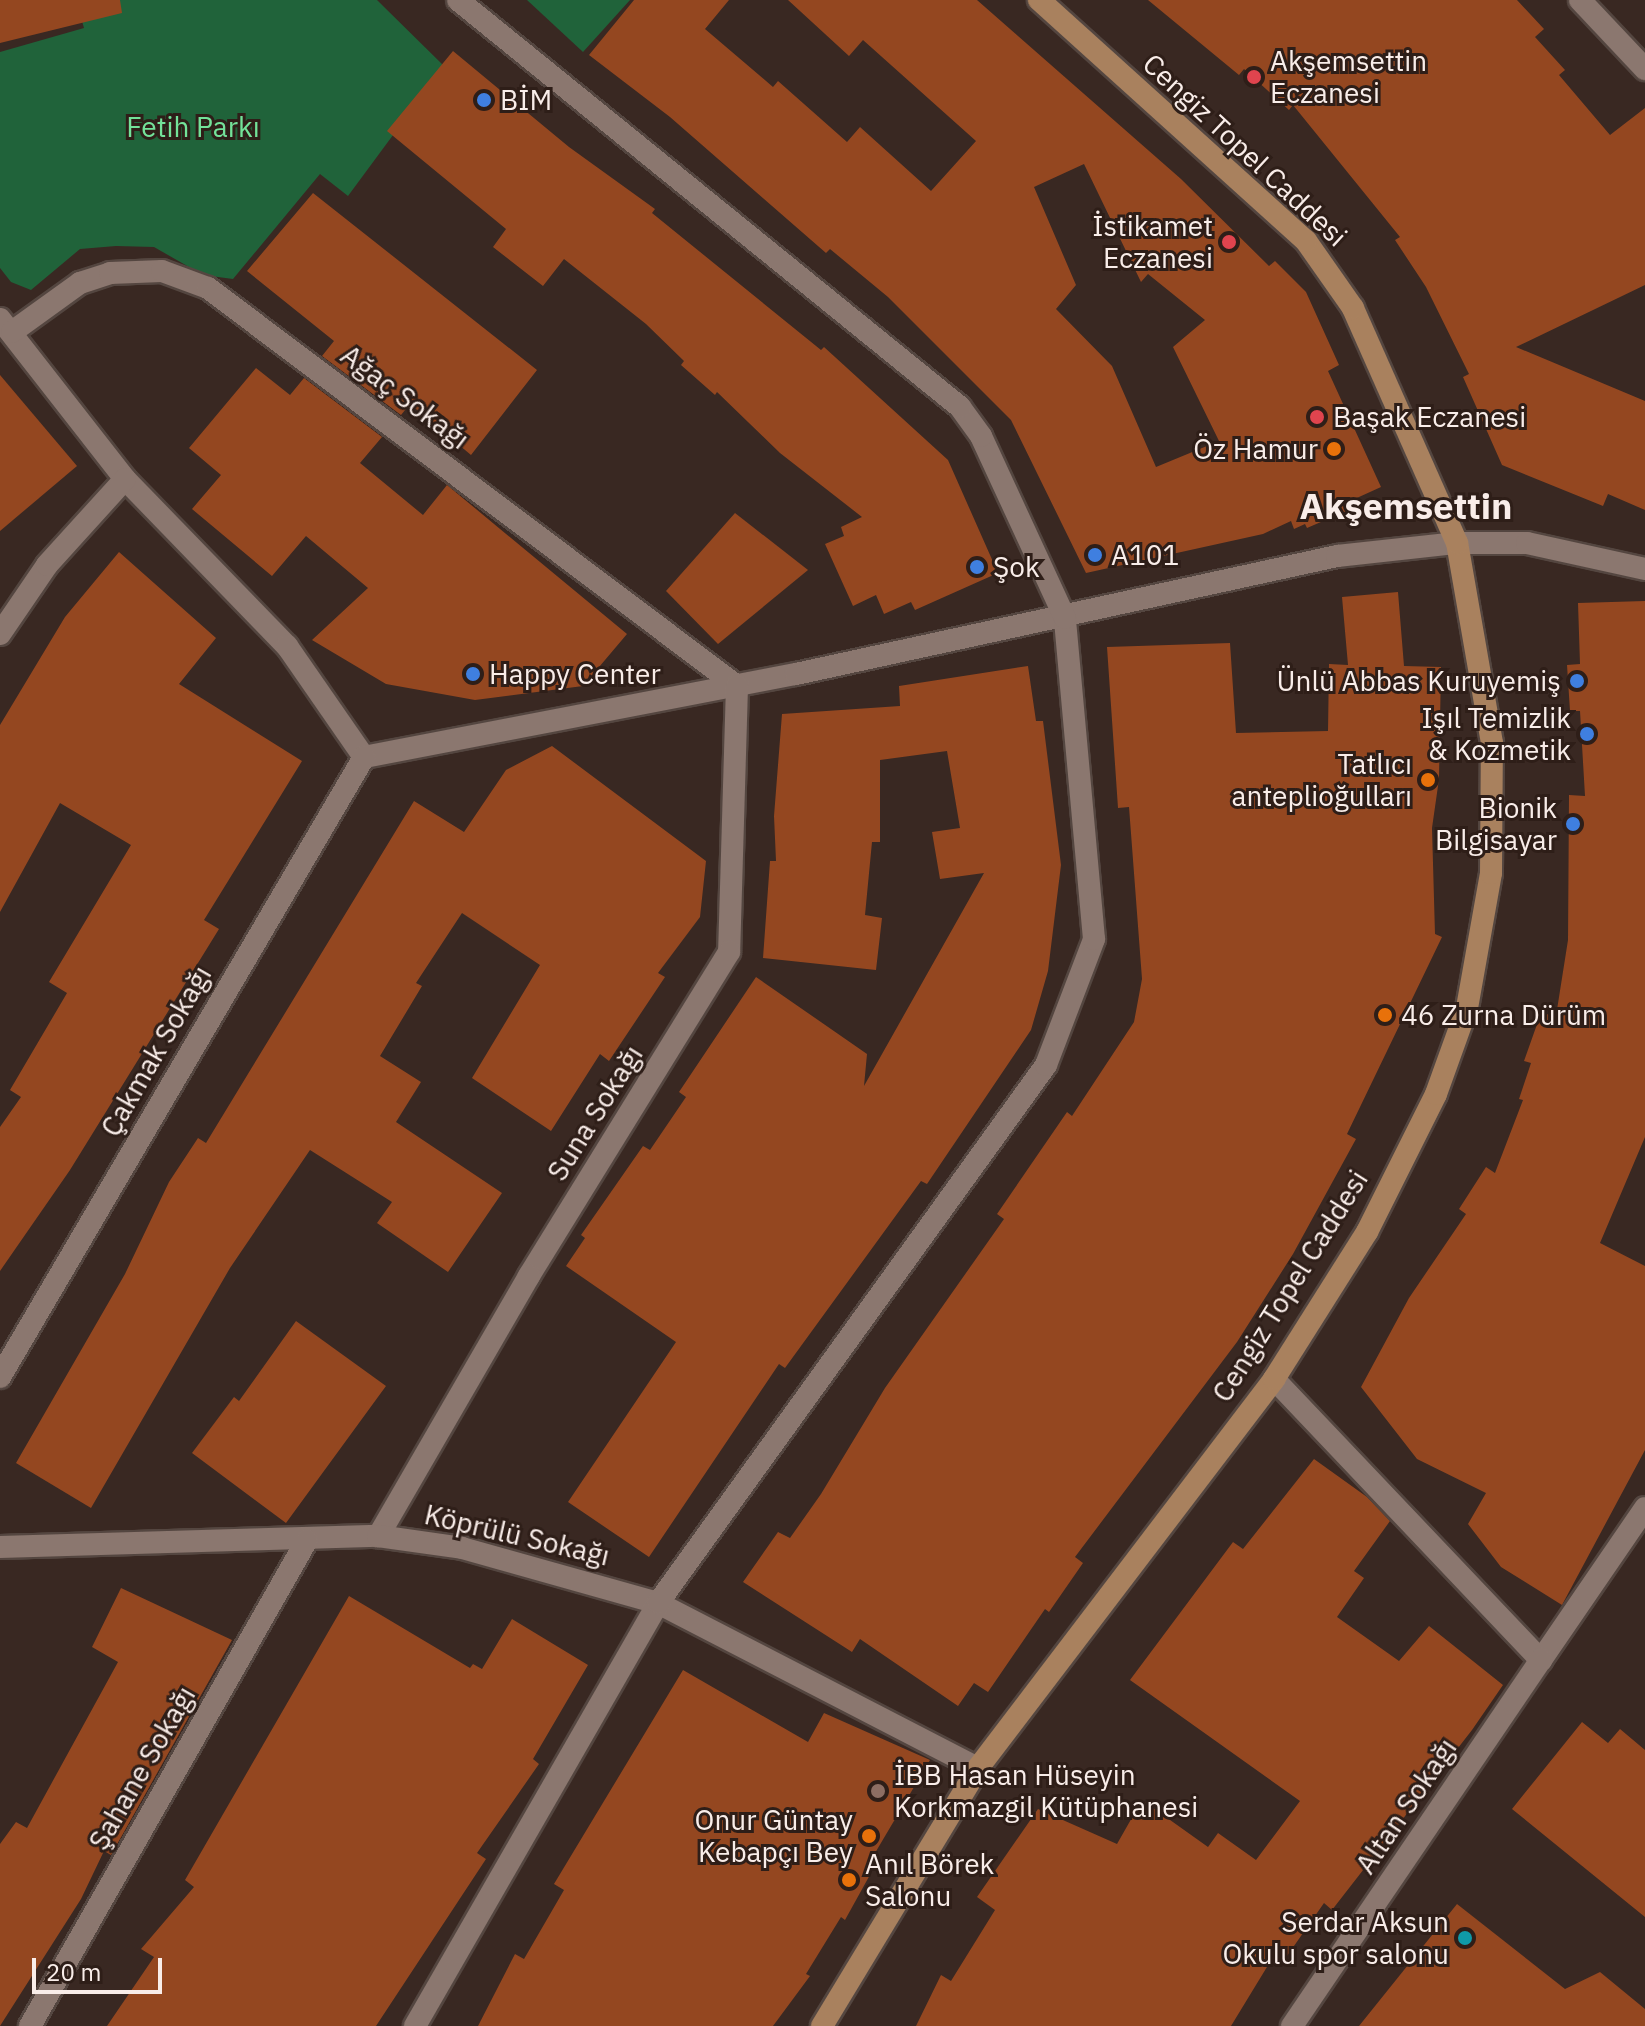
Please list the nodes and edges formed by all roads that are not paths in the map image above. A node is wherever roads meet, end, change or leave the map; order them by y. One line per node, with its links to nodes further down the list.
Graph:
1 (458, 0): 9 (street)
2 (1039, 0): 7 (main road, Cengiz Topel Caddesi)
3 (1580, 0): 4 (street)
4 (1645, 69)
5 (6, 326): 6 (street); 11 (street, Ağaç Sokağı)
6 (125, 479): 10 (street); 12 (street)
7 (1457, 543): 8 (street); 9 (street); 14 (main road, Cengiz Topel Caddesi)
8 (1645, 569)
9 (1065, 618): 11 (street); 19 (street)
10 (0, 634)
11 (737, 686): 12 (street); 16 (street, Suna Sokağı)
12 (364, 757): 13 (street, Çakmak Sokağı)
13 (0, 1377)
14 (1274, 1379): 20 (street); 21 (main road, Cengiz Topel Caddesi)
15 (1645, 1508): 20 (street, Altan Sokağı)
16 (378, 1536): 17 (street, Köprülü Sokağı); 19 (street, Köprülü Sokağı)
17 (307, 1540): 18 (street, Köprülü Sokağı); 22 (street, Şahane Sokağı)
18 (0, 1547)
19 (658, 1603): 21 (street, Köprülü Sokağı); 23 (street)
20 (1541, 1660): 25 (street, Altan Sokağı)
21 (978, 1768): 24 (main road, Cengiz Topel Caddesi)
22 (30, 2026)
23 (415, 2026)
24 (822, 2026)
25 (1292, 2026)

